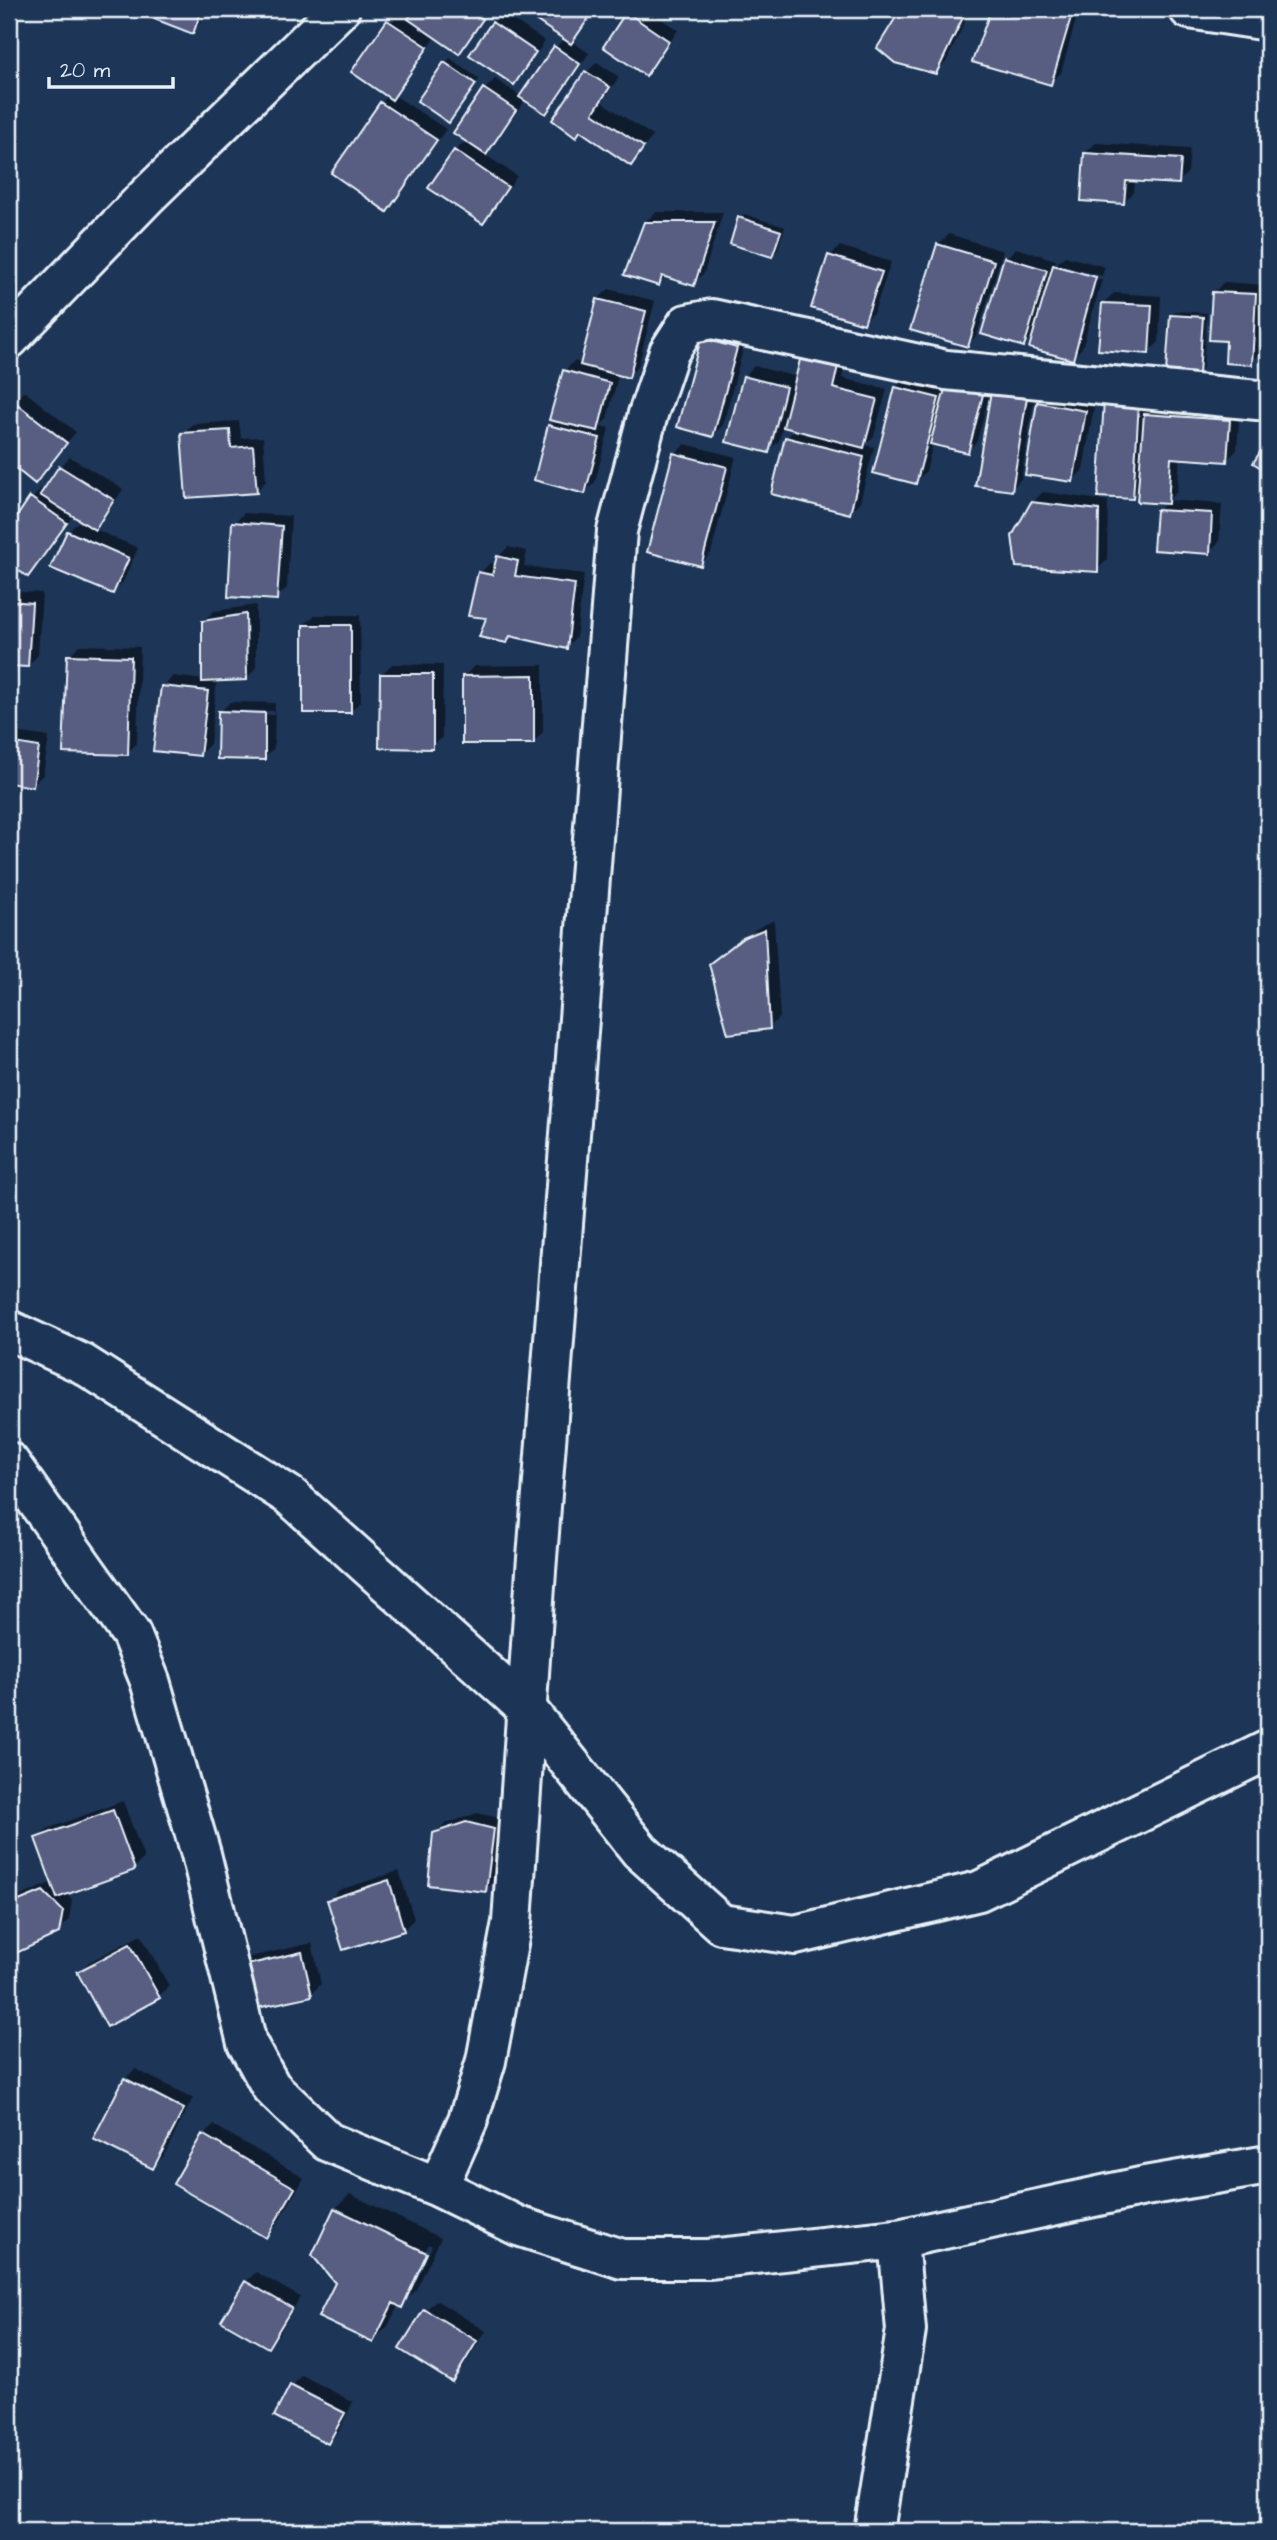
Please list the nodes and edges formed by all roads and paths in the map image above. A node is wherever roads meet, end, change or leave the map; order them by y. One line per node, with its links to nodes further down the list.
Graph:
1 (340, 9): 4 (street)
2 (1189, 9): 3 (street)
3 (1268, 21)
4 (9, 339)
5 (1268, 401): 8 (street)
6 (9, 1331): 8 (street)
7 (9, 1462): 11 (street)
8 (526, 1708): 9 (street); 11 (street)
9 (1268, 1749)
10 (1268, 2165): 12 (street)
11 (438, 2187): 12 (street)
12 (898, 2239): 13 (street)
13 (874, 2531)

